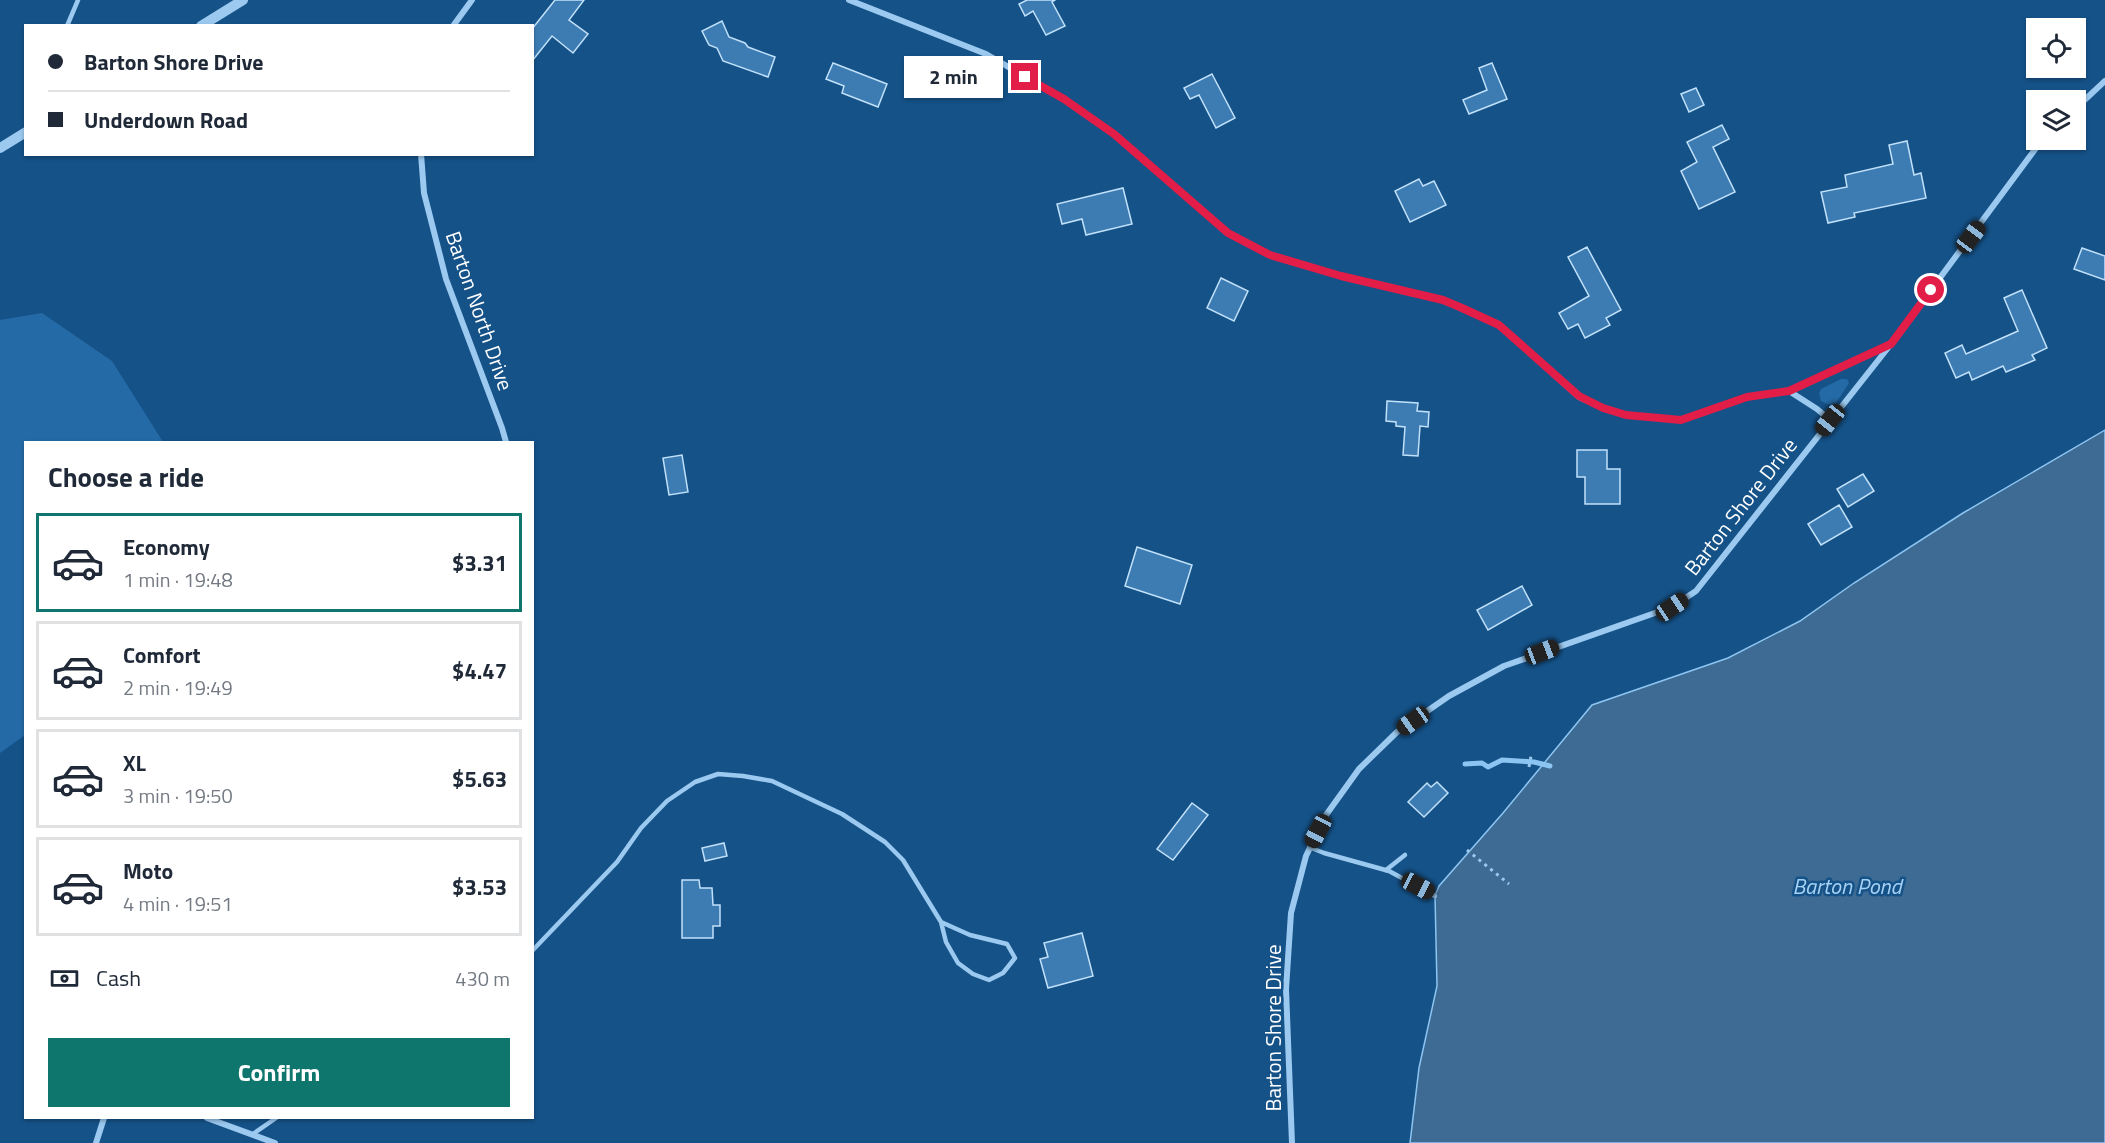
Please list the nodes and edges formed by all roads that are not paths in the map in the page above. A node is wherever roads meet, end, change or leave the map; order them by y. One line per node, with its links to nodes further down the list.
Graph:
1 (78, 0): 5 (lane)
2 (243, 0): 6 (street)
3 (472, 0): 7 (street)
4 (849, 0): 15 (street)
5 (69, 24)
6 (204, 24)
7 (454, 24)
8 (2105, 81): 9 (street)
9 (2086, 99)
10 (24, 133): 11 (street)
11 (0, 148)
12 (2035, 150): 14 (street, Barton Shore Drive)
13 (421, 156): 17 (street, Barton North Drive)
14 (1891, 344): 15 (street); 16 (street, Barton Shore Drive)
15 (1789, 391): 16 (street)
16 (1830, 420): 18 (street, Barton Shore Drive)
17 (506, 441)
18 (1309, 847): 20 (lane); 30 (street, Barton Shore Drive)
19 (1406, 855): 20 (lane)
20 (1386, 870): 21 (lane)
21 (1436, 896)
22 (941, 922): 22 (lane); 23 (lane)
23 (534, 949)
24 (104, 1119): 28 (street)
25 (210, 1119): 27 (street)
26 (275, 1119): 27 (lane)
27 (253, 1134): 29 (street)
28 (96, 1143)
29 (275, 1143)
30 (1292, 1143)

